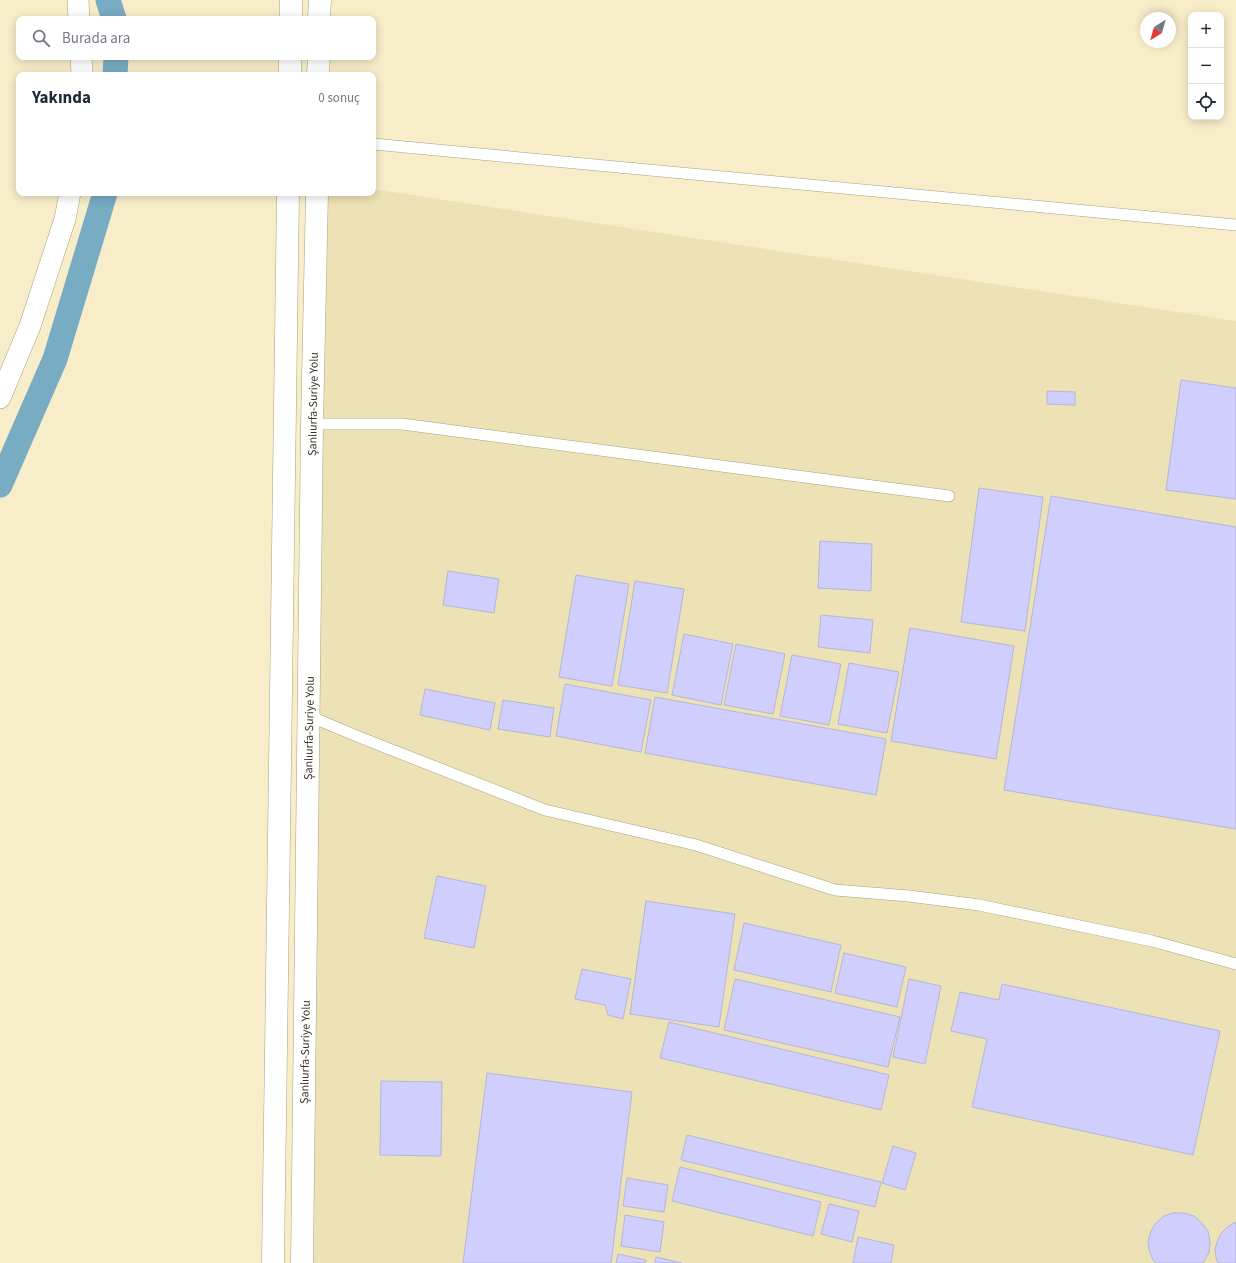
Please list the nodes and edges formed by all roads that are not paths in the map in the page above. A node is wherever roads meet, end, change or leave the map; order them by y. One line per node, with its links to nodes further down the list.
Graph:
1 (78, 0): 4 (street)
2 (291, 0): 5 (highway)
3 (320, 0): 6 (highway)
4 (79, 16)
5 (291, 16)
6 (319, 16)
7 (81, 60): 10 (street)
8 (290, 60): 11 (highway)
9 (319, 60): 12 (highway)
10 (82, 72)
11 (290, 72)
12 (318, 72)
13 (376, 144): 17 (lane)
14 (69, 196): 18 (street)
15 (288, 196): 23 (highway)
16 (317, 196): 19 (highway, Şanlıurfa-Suriye Yolu)
17 (1236, 224)
18 (0, 398)
19 (312, 424): 20 (lane); 21 (highway, Şanlıurfa-Suriye Yolu)
20 (949, 496)
21 (309, 716): 22 (lane); 24 (highway, Şanlıurfa-Suriye Yolu)
22 (1236, 964)
23 (273, 1263)
24 (302, 1263)

